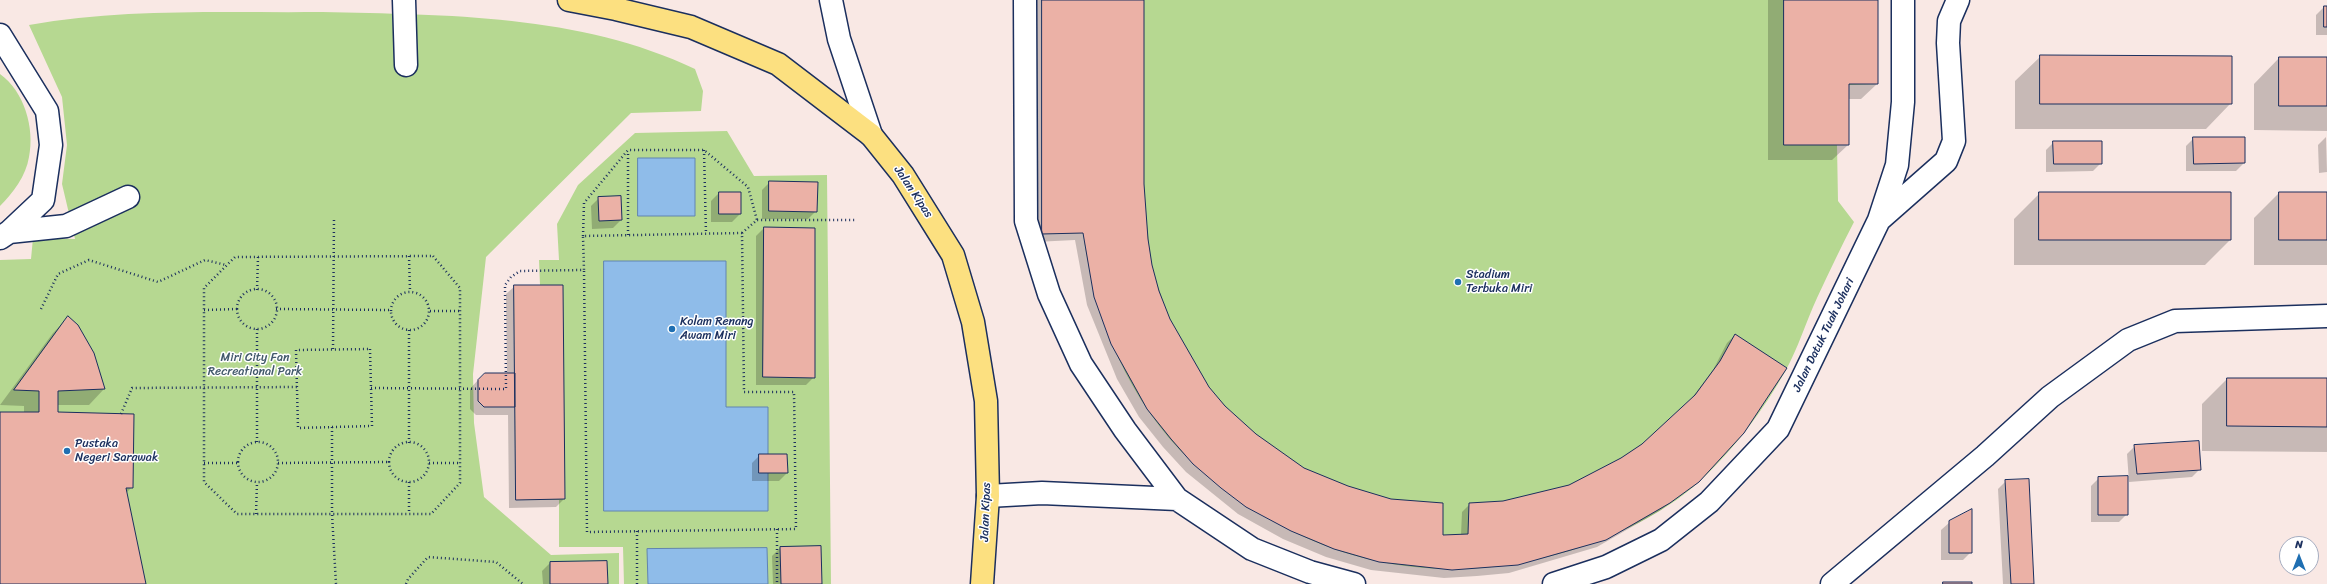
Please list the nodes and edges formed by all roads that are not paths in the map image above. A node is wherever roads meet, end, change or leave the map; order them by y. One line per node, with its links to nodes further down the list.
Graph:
1 (404, 0): 8 (lane)
2 (569, 0): 9 (main road, Jalan Kipas)
3 (831, 0): 9 (lane)
4 (1025, 0): 15 (lane)
5 (1903, 0): 11 (lane)
6 (1958, 0): 11 (lane, Jalan Datuk Tuah Johari)
7 (0, 35): 12 (lane)
8 (406, 65)
9 (871, 135): 14 (main road, Jalan Kipas)
10 (128, 197): 12 (lane)
11 (1879, 220): 18 (lane, Jalan Datuk Tuah Johari)
12 (5, 235)
13 (2327, 316): 19 (lane)
14 (988, 496): 15 (lane); 16 (main road, Jalan Kipas)
15 (1177, 500): 17 (lane)
16 (982, 584)
17 (1354, 584)
18 (1554, 584)
19 (1832, 584)

